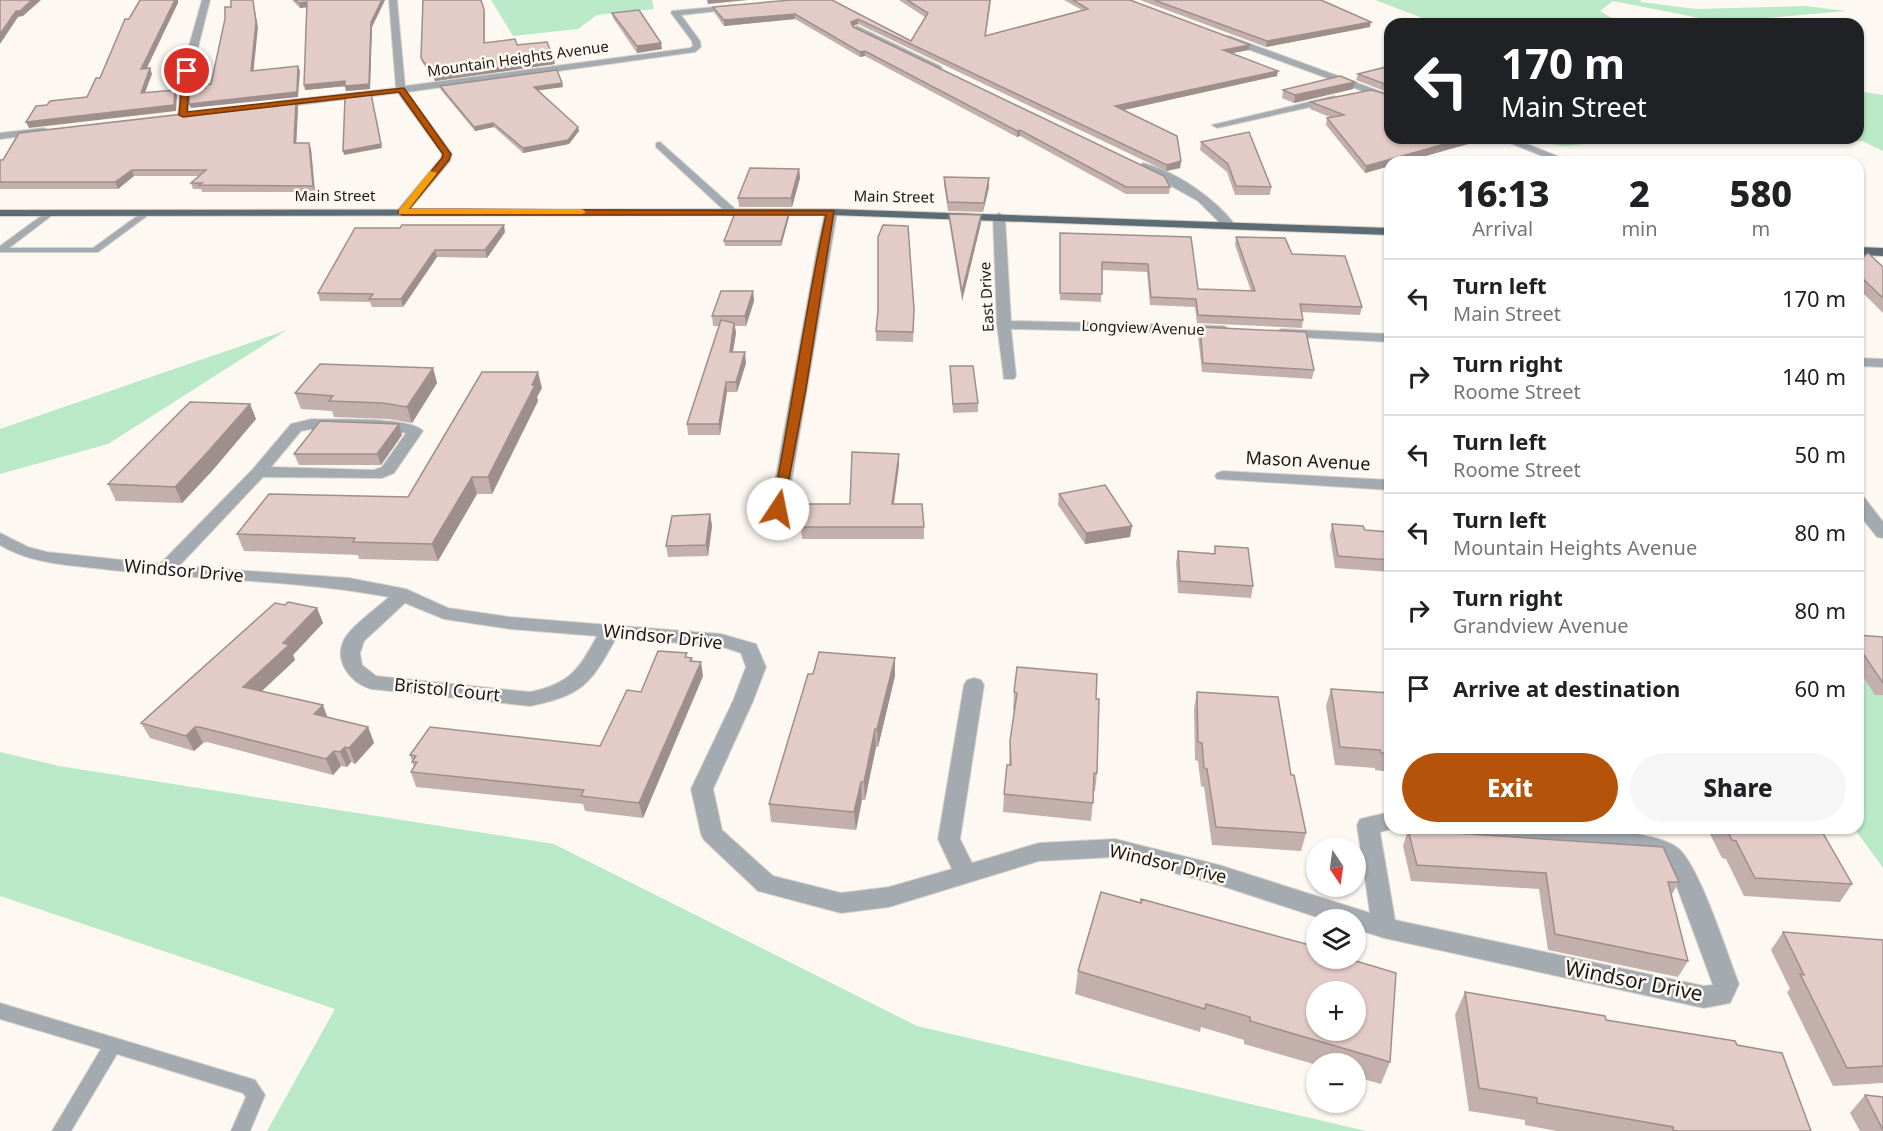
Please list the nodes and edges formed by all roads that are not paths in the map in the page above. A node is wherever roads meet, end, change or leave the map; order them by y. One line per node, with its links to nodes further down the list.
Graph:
1 (206, 0): 12 (street)
2 (393, 0): 7 (street)
3 (749, 5): 7 (street, Mountain Heights Avenue)
4 (857, 28): 6 (street)
5 (1220, 36): 8 (street)
6 (943, 71)
7 (401, 90): 10 (street, Mountain Heights Avenue); 22 (street)
8 (1371, 91): 9 (street); 14 (street)
9 (1384, 96)
10 (261, 106)
11 (194, 113): 12 (street)
12 (183, 115): 13 (street)
13 (171, 116)
14 (1216, 125)
15 (57, 129): 16 (street)
16 (0, 136)
17 (1519, 144): 19 (street)
18 (660, 145): 21 (street)
19 (1551, 156)
20 (1137, 163): 28 (street)
21 (731, 211): 22 (main road, Main Street); 23 (main road, Main Street)
22 (402, 212): 26 (main road, Main Street)
23 (831, 212): 27 (main road, Main Street); 43 (street)
24 (0, 213): 25 (main road, Main Street)
25 (51, 213): 26 (main road, Main Street); 26 (lane)
26 (147, 213)
27 (999, 217): 28 (main road, Main Street); 32 (street, East Drive)
28 (1230, 226): 29 (main road, Main Street)
29 (1384, 232)
30 (1864, 251): 31 (main road)
31 (1883, 252)
32 (1004, 325): 33 (street, Longview Avenue); 38 (street, East Drive)
33 (1233, 331)
34 (1267, 332): 35 (street)
35 (1384, 338)
36 (1864, 362): 37 (street)
37 (1883, 363)
38 (1009, 376)
39 (259, 472): 39 (street); 48 (street)
40 (1223, 476): 41 (street, Mason Avenue)
41 (1384, 485)
42 (1864, 507): 44 (street)
43 (778, 509)
44 (1883, 510)
45 (1864, 511): 46 (street)
46 (1883, 533)
47 (0, 538): 48 (street, Windsor Drive)
48 (165, 570): 49 (street, Windsor Drive)
49 (403, 595): 50 (street, Windsor Drive); 50 (street, Bristol Court)
50 (610, 631): 54 (street, Windsor Drive)
51 (974, 685): 54 (street)
52 (1384, 822): 55 (street)
53 (1541, 834): 55 (street, Windsor Drive)
54 (966, 874): 55 (street, Windsor Drive)
55 (1384, 928)
56 (2, 1015): 57 (lane)
57 (113, 1045): 58 (lane); 59 (lane)
58 (61, 1131)
59 (240, 1131)

